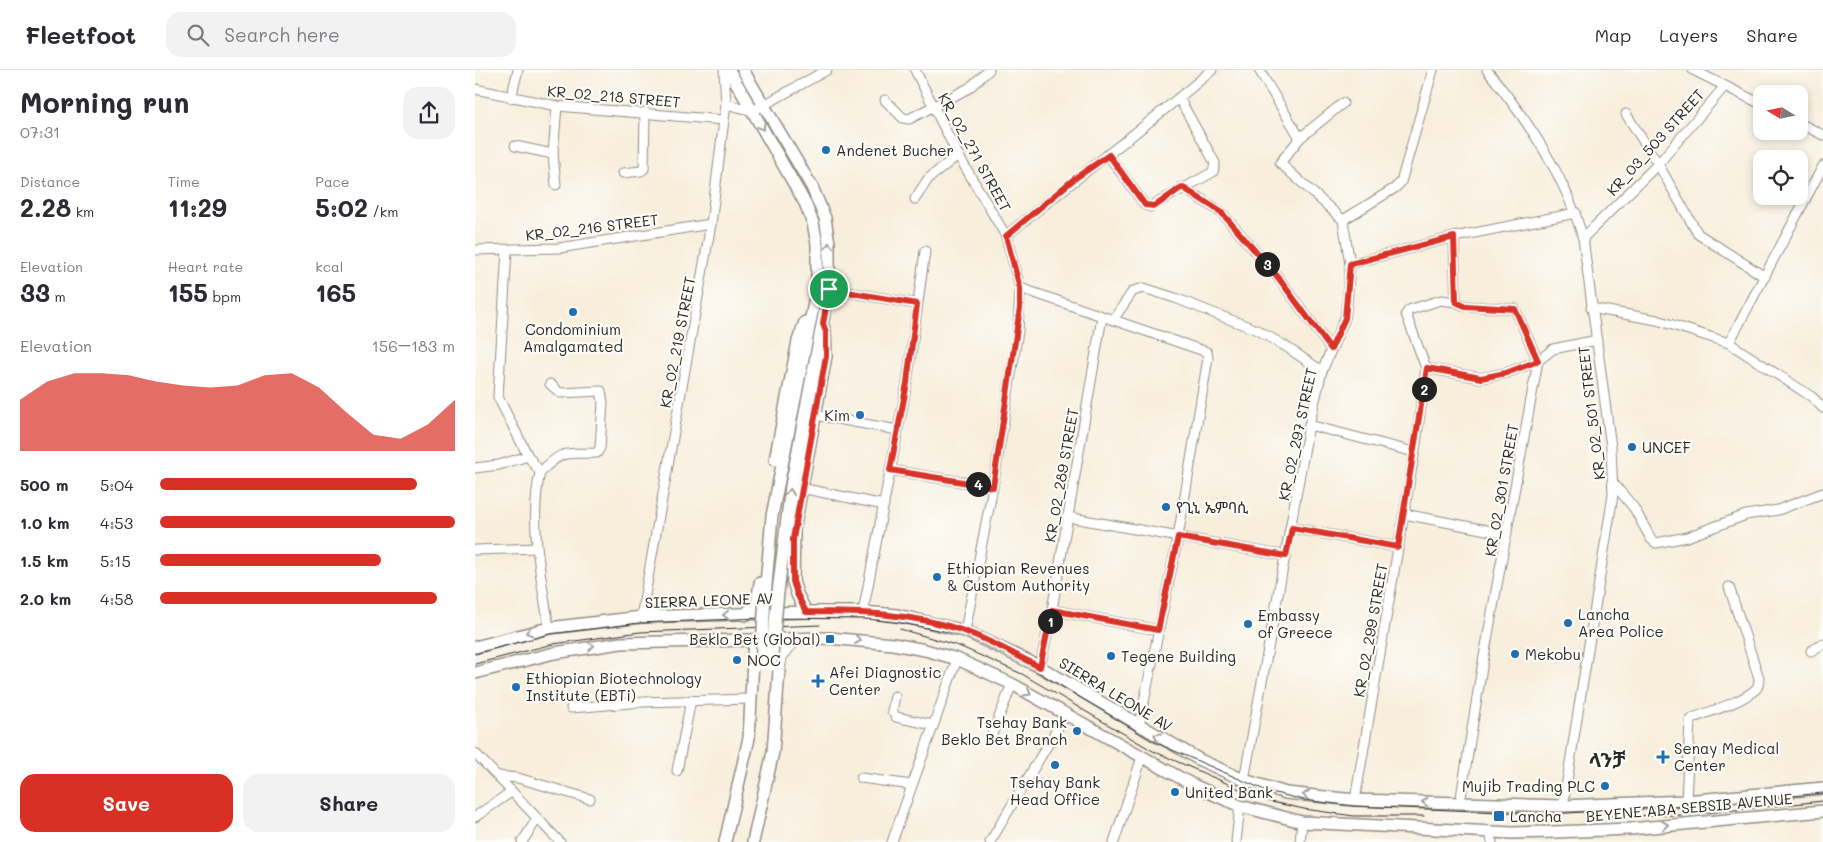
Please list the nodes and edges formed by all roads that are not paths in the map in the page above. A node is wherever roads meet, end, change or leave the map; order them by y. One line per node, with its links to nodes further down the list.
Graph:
1 (518, 70): 16 (street)
2 (724, 70): 21 (street, KR_02_219 STREET)
3 (729, 70): 25 (main road)
4 (743, 70): 22 (main road)
5 (827, 70): 22 (street)
6 (915, 70): 24 (street, KR_02_271 STREET)
7 (989, 70): 24 (street)
8 (1212, 70): 17 (street)
9 (1259, 70): 31 (street)
10 (1433, 70): 43 (street)
11 (1487, 70): 42 (street, KR_02_501 STREET)
12 (1693, 70): 13 (street)
13 (1705, 72): 14 (street)
14 (1725, 86): 19 (street); 36 (street, KR_03_503 STREET)
15 (475, 92): 16 (street, KR_02_218 STREET)
16 (511, 98): 23 (street, KR_02_218 STREET)
17 (1179, 98): 35 (street); 40 (street)
18 (885, 100): 24 (street)
19 (1753, 100)
20 (1343, 103): 31 (street)
21 (726, 104): 25 (street); 28 (street, KR_02_219 STREET)
22 (763, 105): 25 (street); 54 (main road, one-way to 22)
23 (557, 106): 26 (street, KR_02_218 STREET); 33 (street)
24 (933, 108): 34 (street, KR_02_271 STREET)
25 (753, 111): 58 (main road, one-way to 58)
26 (645, 112): 28 (street, KR_02_218 STREET); 38 (street)
27 (1627, 114): 36 (street)
28 (723, 120): 44 (street, KR_02_219 STREET)
29 (1808, 128): 30 (street)
30 (1823, 135)
31 (1300, 138): 43 (street)
32 (515, 146): 33 (street)
33 (553, 154): 39 (street)
34 (958, 155): 41 (street); 45 (street, KR_02_271 STREET)
35 (1109, 155): 40 (street); 45 (street)
36 (1659, 164): 47 (street, KR_03_503 STREET); 52 (street)
37 (1823, 166): 52 (street)
38 (623, 173)
39 (557, 184)
40 (1182, 187): 64 (street)
41 (915, 199)
42 (1576, 213): 46 (street); 47 (street, KR_02_501 STREET)
43 (1343, 220): 51 (street, KR_02_297 STREET)
44 (711, 224): 49 (street, KR_02_216 STREET); 97 (street, KR_02_219 STREET)
45 (1006, 236): 53 (street, KR_02_271 STREET)
46 (1454, 237): 51 (street); 55 (street)
47 (1583, 238): 57 (street, KR_02_501 STREET)
48 (475, 250): 49 (street, KR_02_216 STREET)
49 (507, 250): 74 (street)
50 (925, 251): 56 (street)
51 (1350, 264): 64 (street, KR_02_297 STREET)
52 (1765, 277): 63 (street)
53 (1020, 288): 59 (street); 79 (street, KR_02_271 STREET)
54 (829, 289): 56 (street); 61 (main road)
55 (1456, 302): 65 (street); 66 (street)
56 (917, 304): 72 (street)
57 (1591, 308): 62 (street, KR_02_501 STREET); 63 (street)
58 (813, 310): 96 (main road); 107 (main road, bridge)
59 (1102, 317): 60 (street); 84 (street, KR_02_289 STREET)
60 (1113, 320): 67 (street); 87 (street)
61 (823, 324): 70 (main road); 107 (main road, one-way to 61, bridge)
62 (1597, 340): 65 (street); 78 (street, KR_02_501 STREET)
63 (1729, 343): 69 (street)
64 (1331, 349): 67 (street, KR_02_297 STREET)
65 (1538, 361): 66 (street); 86 (street, KR_02_301 STREET)
66 (1427, 368): 73 (street, KR_02_299 STREET)
67 (1322, 371): 71 (street, KR_02_297 STREET)
68 (550, 384): 77 (street)
69 (1823, 408)
70 (815, 415): 72 (street); 80 (main road)
71 (1309, 426): 73 (street); 85 (street, KR_02_297 STREET)
72 (898, 430): 76 (street)
73 (1414, 452): 83 (street, KR_02_299 STREET)
74 (528, 456): 75 (street); 77 (street)
75 (475, 468)
76 (890, 470): 79 (street); 82 (street)
77 (540, 472): 89 (street)
78 (1614, 484): 81 (street); 133 (street, KR_02_501 STREET)
79 (993, 487): 100 (street, KR_02_271 STREET)
80 (801, 488): 82 (street); 94 (main road)
81 (1823, 493)
82 (884, 504): 95 (street)
83 (1403, 514): 86 (street); 88 (street, KR_02_299 STREET)
84 (1067, 517): 87 (street); 93 (street, KR_02_289 STREET)
85 (1292, 528): 88 (street); 91 (street, KR_02_297 STREET)
86 (1507, 534): 131 (street, KR_02_301 STREET)
87 (1178, 537): 91 (street); 99 (street)
88 (1398, 547): 129 (street, KR_02_299 STREET)
89 (537, 548): 90 (street); 98 (street)
90 (475, 550)
91 (1286, 556): 124 (street, KR_02_297 STREET)
92 (1729, 587): 130 (street)
93 (1052, 610): 99 (street); 108 (street, KR_02_289 STREET)
94 (806, 612): 95 (main road, SIERRA LEONE AV); 96 (main road, SIERRA LEONE AV)
95 (863, 612): 100 (main road, SIERRA LEONE AV)
96 (745, 615): 97 (main road, SIERRA LEONE AV, one-way to 97)
97 (641, 617): 98 (main road, SIERRA LEONE AV)
98 (549, 628): 104 (main road, SIERRA LEONE AV, one-way to 104)
99 (1158, 630): 117 (street)
100 (965, 631): 108 (main road, SIERRA LEONE AV)
101 (795, 639): 102 (main road); 106 (main road, one-way to 106); 145 (main road)
102 (753, 640): 109 (main road, one-way to 102); 112 (main road)
103 (1823, 644): 105 (street)
104 (475, 647)
105 (1811, 651)
106 (957, 659): 110 (main road); 116 (street)
107 (766, 664): 143 (main road); 144 (main road)
108 (1040, 667): 117 (main road, SIERRA LEONE AV)
109 (475, 673)
110 (1012, 684): 115 (main road, one-way to 115); 118 (street)
111 (895, 696): 116 (street)
112 (751, 699): 113 (street); 142 (main road)
113 (691, 700): 114 (street); 121 (street)
114 (571, 708)
115 (1066, 714): 120 (main road); 147 (street)
116 (933, 726): 125 (street)
117 (1139, 726): 124 (main road, SIERRA LEONE AV, one-way to 117)
118 (992, 735)
119 (475, 753): 122 (street)
120 (1142, 758): 132 (main road); 148 (street)
121 (677, 771)
122 (498, 776): 127 (street); 128 (street)
123 (861, 778): 125 (street)
124 (1244, 780): 129 (main road, SIERRA LEONE AV, one-way to 124)
125 (912, 785): 146 (street)
126 (1823, 788): 130 (main road, BEYENE ABA SEBSIB AVENUE)
127 (511, 792): 135 (street); 136 (street)
128 (590, 799)
129 (1355, 800): 131 (main road, BEYENE ABA SEBSIB AVENUE, one-way to 129)
130 (1687, 801): 133 (main road, BEYENE ABA SEBSIB AVENUE)
131 (1460, 803): 133 (main road, BEYENE ABA SEBSIB AVENUE)
132 (1240, 806): 137 (main road); 149 (street)
133 (1563, 806)
134 (1823, 811): 139 (main road, BEYENE ABA SEBSIB AVENUE, one-way to 134)
135 (475, 817)
136 (537, 819): 140 (street); 141 (street)
137 (1302, 822): 138 (main road, BEYENE ABA SEBSIB AVENUE); 150 (street)
138 (1491, 837): 139 (main road, BEYENE ABA SEBSIB AVENUE)
139 (1508, 837)
140 (522, 842)
141 (560, 842)
142 (725, 842)
143 (733, 842)
144 (746, 842)
145 (753, 842)
146 (892, 842)
147 (991, 842)
148 (1113, 842)
149 (1236, 842)
150 (1300, 842)

